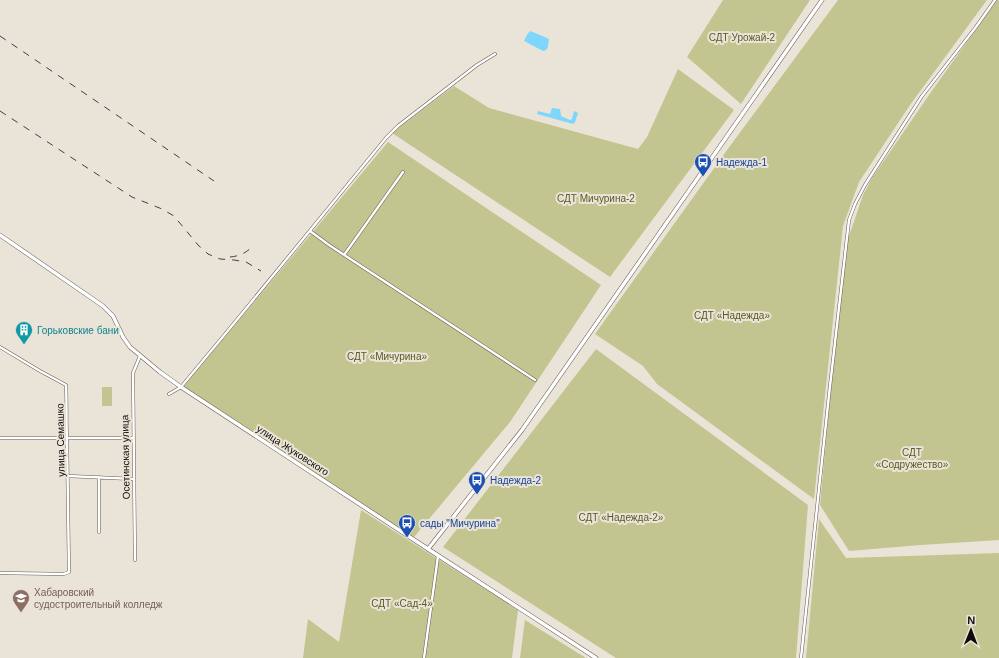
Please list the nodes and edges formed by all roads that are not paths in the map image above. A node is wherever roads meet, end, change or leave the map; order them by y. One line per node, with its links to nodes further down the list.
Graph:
1 (822, 0): 20 (main road)
2 (995, 0): 26 (street)
3 (495, 54): 5 (street)
4 (403, 172): 7 (street)
5 (310, 231): 7 (street); 11 (street)
6 (0, 235): 9 (main road, улица Жуковского)
7 (344, 255): 10 (street)
8 (0, 347): 14 (street, улица Семашко)
9 (140, 356): 11 (main road, улица Жуковского); 15 (street, Осетинская улица)
10 (535, 380)
11 (181, 387): 12 (street); 20 (main road, улица Жуковского)
12 (168, 394)
13 (0, 438): 14 (street)
14 (67, 438): 15 (street); 16 (street, улица Семашко)
15 (133, 438): 18 (street, Осетинская улица)
16 (68, 476): 17 (street); 23 (street, улица Семашко)
17 (99, 478): 18 (street); 19 (street)
18 (133, 479): 22 (street, Осетинская улица)
19 (100, 532)
20 (428, 549): 21 (main road, улица Жуковского)
21 (438, 556): 24 (street); 25 (main road, улица Жуковского)
22 (135, 560)
23 (0, 574)
24 (424, 658)
25 (596, 658)
26 (802, 658)

